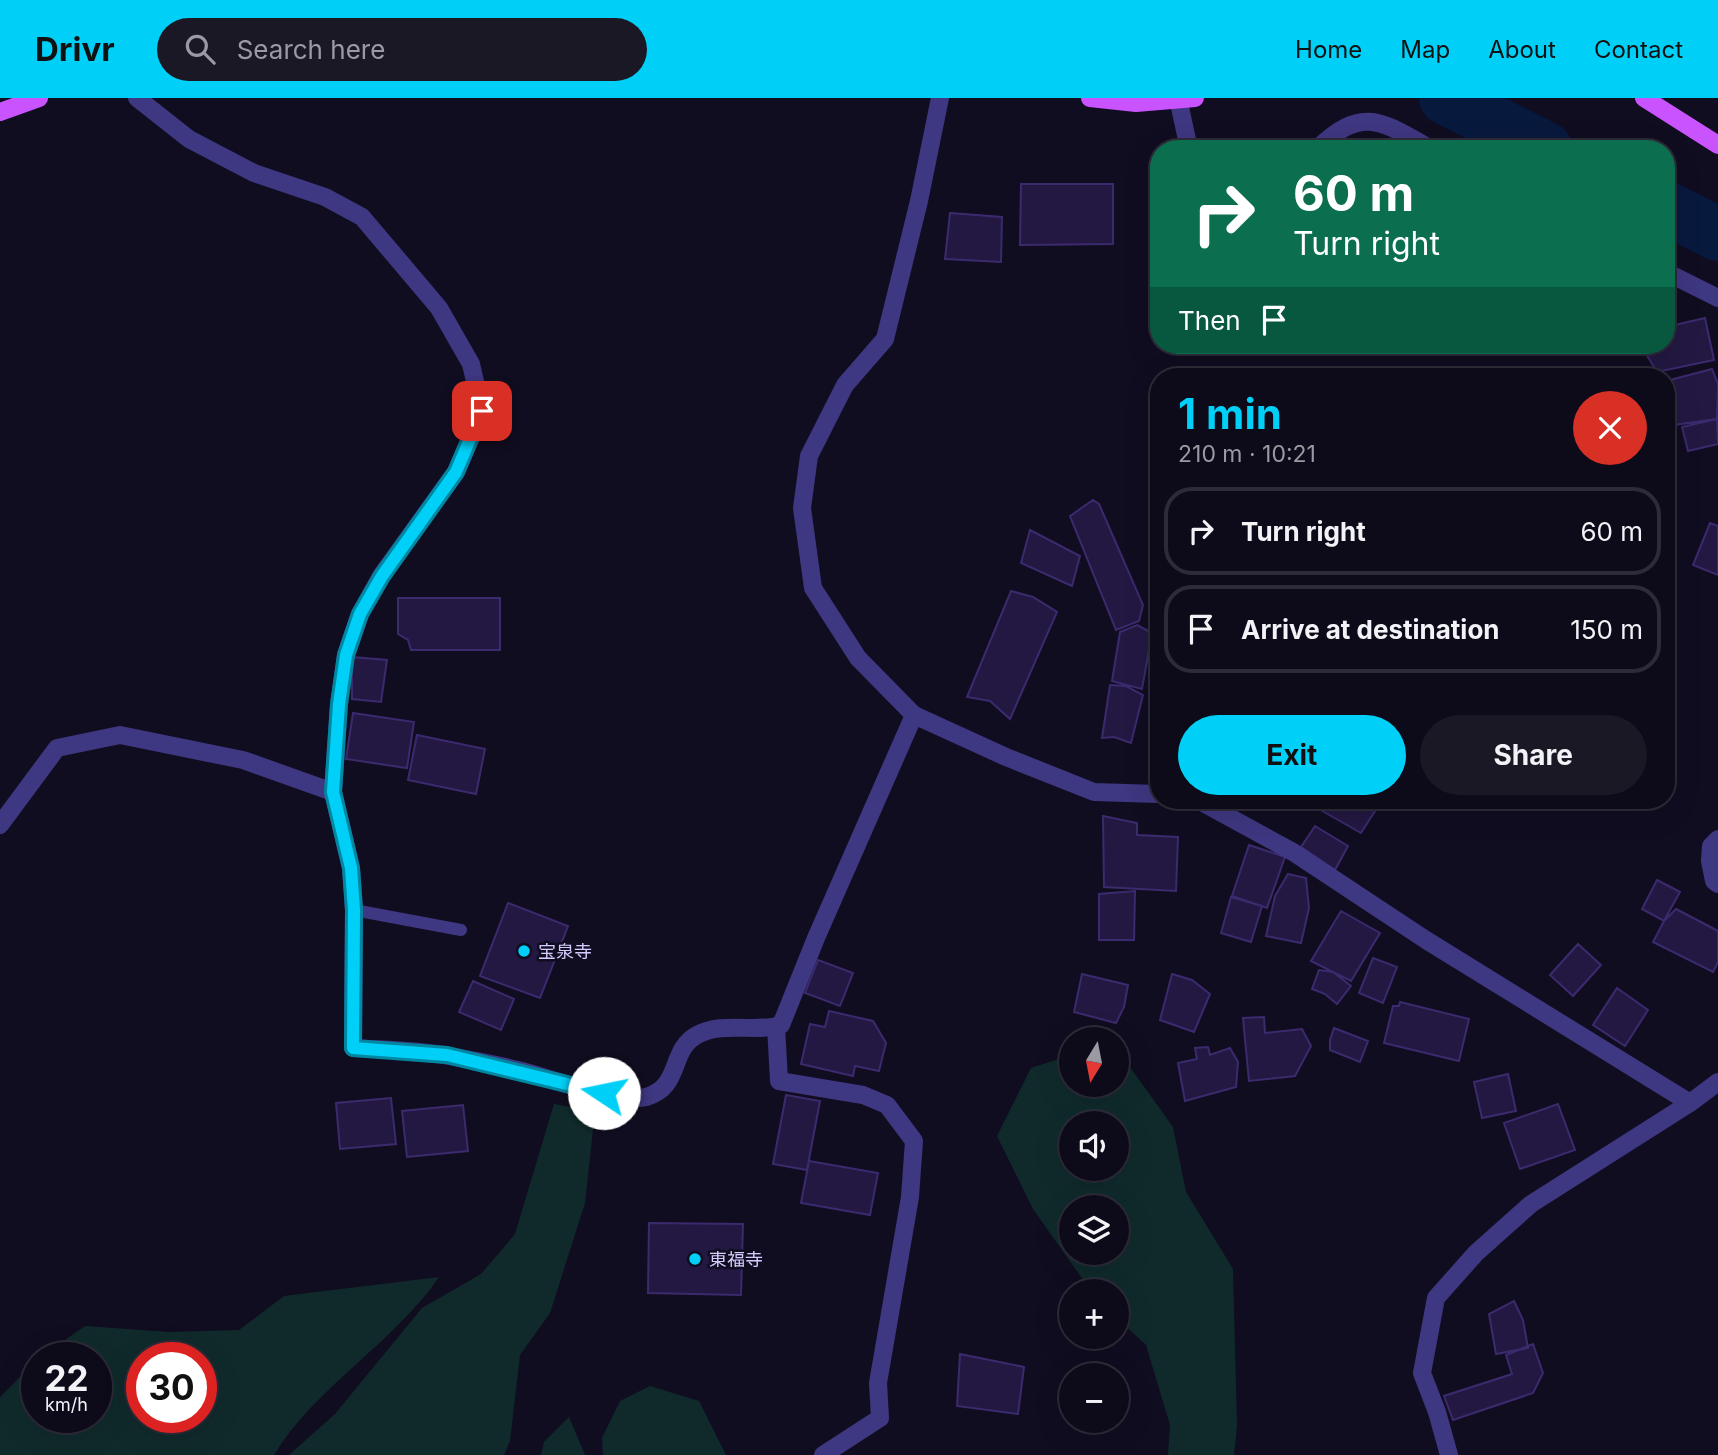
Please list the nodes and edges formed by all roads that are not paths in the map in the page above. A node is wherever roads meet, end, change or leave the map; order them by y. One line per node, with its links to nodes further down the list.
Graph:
1 (40, 98): 7 (main road)
2 (137, 98): 15 (street)
3 (940, 98): 14 (street)
4 (1090, 98): 6 (main road)
5 (1644, 98): 11 (main road)
6 (1184, 99): 8 (street)
7 (0, 112)
8 (1188, 140)
9 (1328, 140): 10 (street)
10 (1414, 140)
11 (1718, 145)
12 (1675, 276): 13 (street)
13 (1718, 298)
14 (914, 715): 16 (street); 23 (street)
15 (333, 792): 18 (street); 21 (street)
16 (1150, 794)
17 (1214, 809): 25 (street)
18 (0, 825)
19 (1718, 839): 20 (street)
20 (1718, 884)
21 (354, 910): 22 (lane); 23 (street)
22 (461, 930)
23 (776, 1026): 26 (street)
24 (1718, 1082): 25 (street)
25 (1690, 1103): 27 (street)
26 (823, 1455)
27 (1449, 1455)

